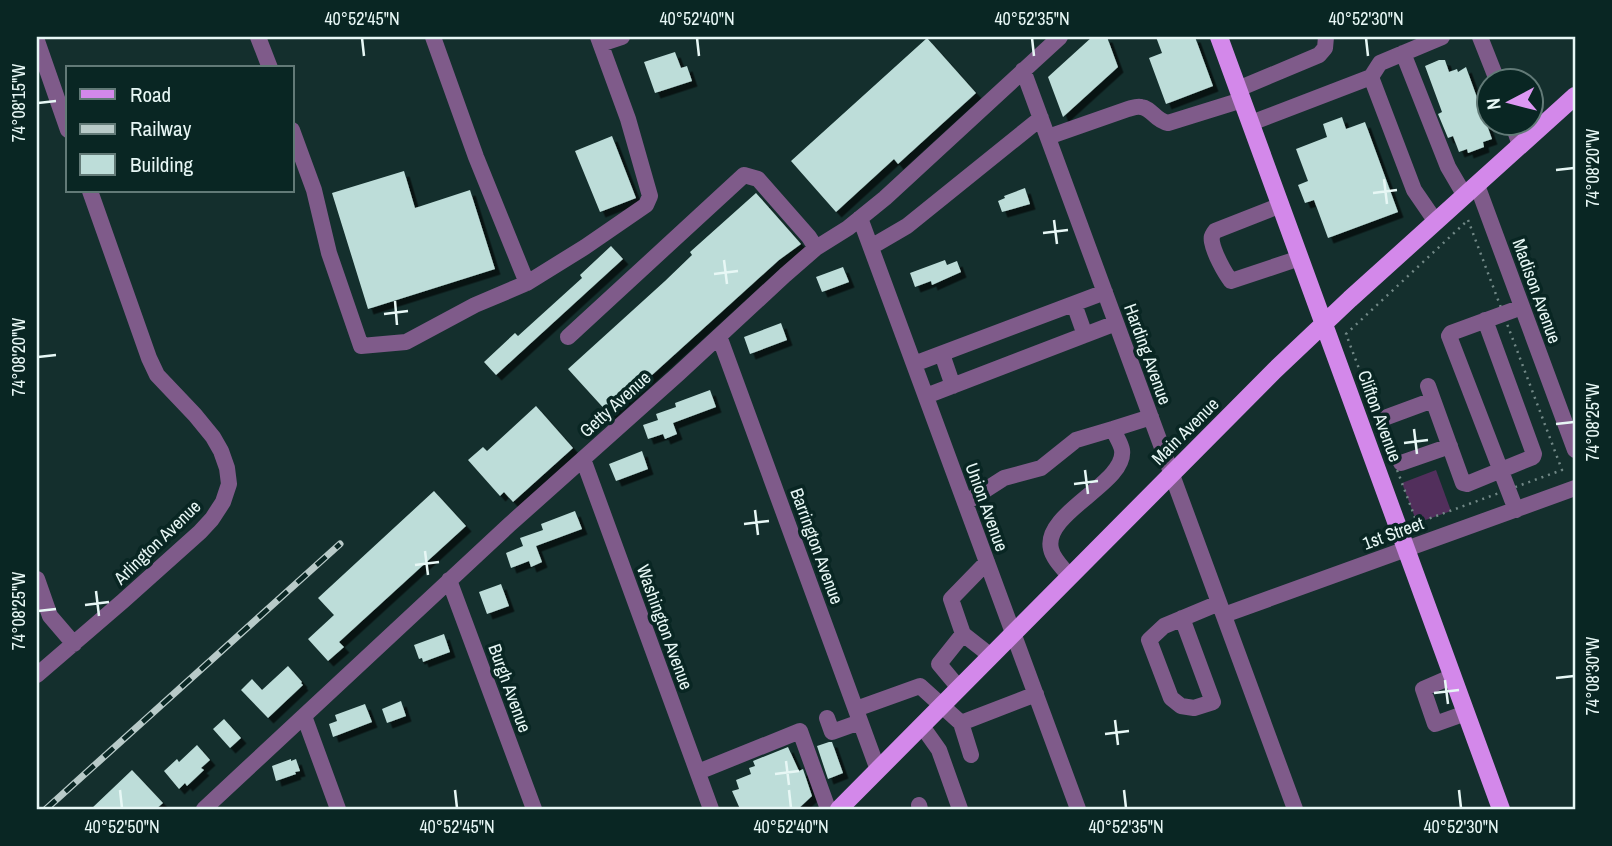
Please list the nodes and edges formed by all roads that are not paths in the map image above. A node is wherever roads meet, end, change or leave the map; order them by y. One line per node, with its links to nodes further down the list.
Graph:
1 (258, 37): 12 (street)
2 (433, 37): 33 (street)
3 (622, 37): 9 (street)
4 (1060, 37): 14 (street, Getty Avenue)
5 (1219, 37): 16 (main road, Clifton Avenue)
6 (1326, 37): 16 (street)
7 (1442, 37): 11 (street)
8 (1480, 37): 13 (street)
9 (600, 40): 33 (street)
10 (37, 41): 20 (street)
11 (1403, 53): 15 (street); 25 (street, Madison Avenue)
12 (269, 66)
13 (1491, 66)
14 (1023, 70): 18 (street, Harding Avenue); 28 (street, Getty Avenue)
15 (1371, 77): 19 (street); 29 (street)
16 (1240, 94): 19 (main road, Clifton Avenue); 23 (street)
17 (1575, 96): 24 (main road, Main Avenue)
18 (1041, 118): 23 (street, Harding Avenue); 30 (street)
19 (1251, 123): 27 (main road, Clifton Avenue)
20 (66, 124)
21 (294, 135): 33 (street)
22 (1517, 136): 24 (street)
23 (1048, 137): 34 (street, Harding Avenue)
24 (1520, 145): 25 (main road, Main Avenue)
25 (1471, 190): 29 (main road, Main Avenue); 36 (street, Madison Avenue)
26 (90, 192): 68 (street, Arlington Avenue)
27 (1280, 205): 32 (main road, Clifton Avenue); 32 (street)
28 (860, 218): 30 (street, Union Avenue); 31 (street, Getty Avenue)
29 (1436, 222): 39 (main road, Main Avenue)
30 (871, 247): 44 (street, Union Avenue)
31 (816, 248): 41 (street, Getty Avenue); 42 (street)
32 (1300, 258): 39 (main road, Clifton Avenue)
33 (527, 283)
34 (1105, 292): 35 (street); 38 (street, Harding Avenue)
35 (1074, 303): 40 (street); 43 (street)
36 (1522, 307): 37 (street); 51 (street, Madison Avenue)
37 (1485, 320): 54 (street); 54 (street)
38 (1116, 323): 40 (street); 47 (street, Harding Avenue)
39 (1324, 324): 55 (main road, Main Avenue); 59 (main road, Clifton Avenue)
40 (1085, 335): 45 (street)
41 (719, 336): 52 (street, Getty Avenue); 77 (street, Barrington Avenue)
42 (568, 337)
43 (942, 354): 44 (street); 45 (street)
44 (914, 364): 46 (street, Union Avenue)
45 (953, 386): 46 (street)
46 (926, 396): 57 (street, Union Avenue)
47 (1151, 417): 49 (street); 55 (street, Harding Avenue)
48 (1387, 417): 50 (street)
49 (1113, 429): 57 (street); 61 (street)
50 (1450, 446): 53 (street); 54 (street)
51 (1575, 450)
52 (583, 459): 63 (street, Getty Avenue); 83 (street, Washington Avenue)
53 (1401, 463)
54 (1501, 471): 58 (street)
55 (1172, 474): 61 (main road, Main Avenue); 64 (street, Harding Avenue)
56 (1575, 488): 58 (street, 1st Street)
57 (965, 503): 60 (street, Union Avenue)
58 (1516, 510): 59 (street, 1st Street)
59 (1406, 549): 64 (street, 1st Street); 71 (main road, Clifton Avenue)
60 (987, 562): 66 (street); 67 (street, Union Avenue)
61 (1070, 577): 67 (main road, Main Avenue)
62 (37, 579): 68 (street)
63 (449, 580): 76 (street, Getty Avenue); 86 (street, Burgh Avenue)
64 (1221, 609): 65 (street, 1st Street); 92 (street, Harding Avenue)
65 (1182, 618): 65 (street, 1st Street)
66 (963, 634): 69 (street); 72 (street)
67 (1013, 634): 69 (main road, Main Avenue); 73 (street, Union Avenue)
68 (74, 644): 70 (street, Arlington Avenue)
69 (991, 656): 72 (main road, Main Avenue)
70 (37, 675)
71 (1453, 676): 75 (main road, Clifton Avenue); 75 (street)
72 (959, 688): 74 (main road, Main Avenue)
73 (1036, 694): 79 (street); 91 (street, Union Avenue)
74 (942, 705): 77 (street); 79 (street); 80 (main road, Main Avenue)
75 (1466, 713): 93 (main road, Clifton Avenue)
76 (304, 716): 84 (street, Getty Avenue); 85 (street)
77 (858, 716): 78 (street); 82 (street, Barrington Avenue)
78 (827, 718)
79 (961, 723): 81 (street)
80 (922, 726): 82 (main road, Main Avenue); 90 (street)
81 (971, 755)
82 (878, 770): 89 (main road, Main Avenue)
83 (698, 772): 87 (street, Washington Avenue); 88 (street)
84 (204, 809)
85 (338, 809)
86 (534, 809)
87 (712, 809)
88 (828, 809)
89 (839, 809)
90 (960, 809)
91 (1078, 809)
92 (1295, 809)
93 (1501, 809)

